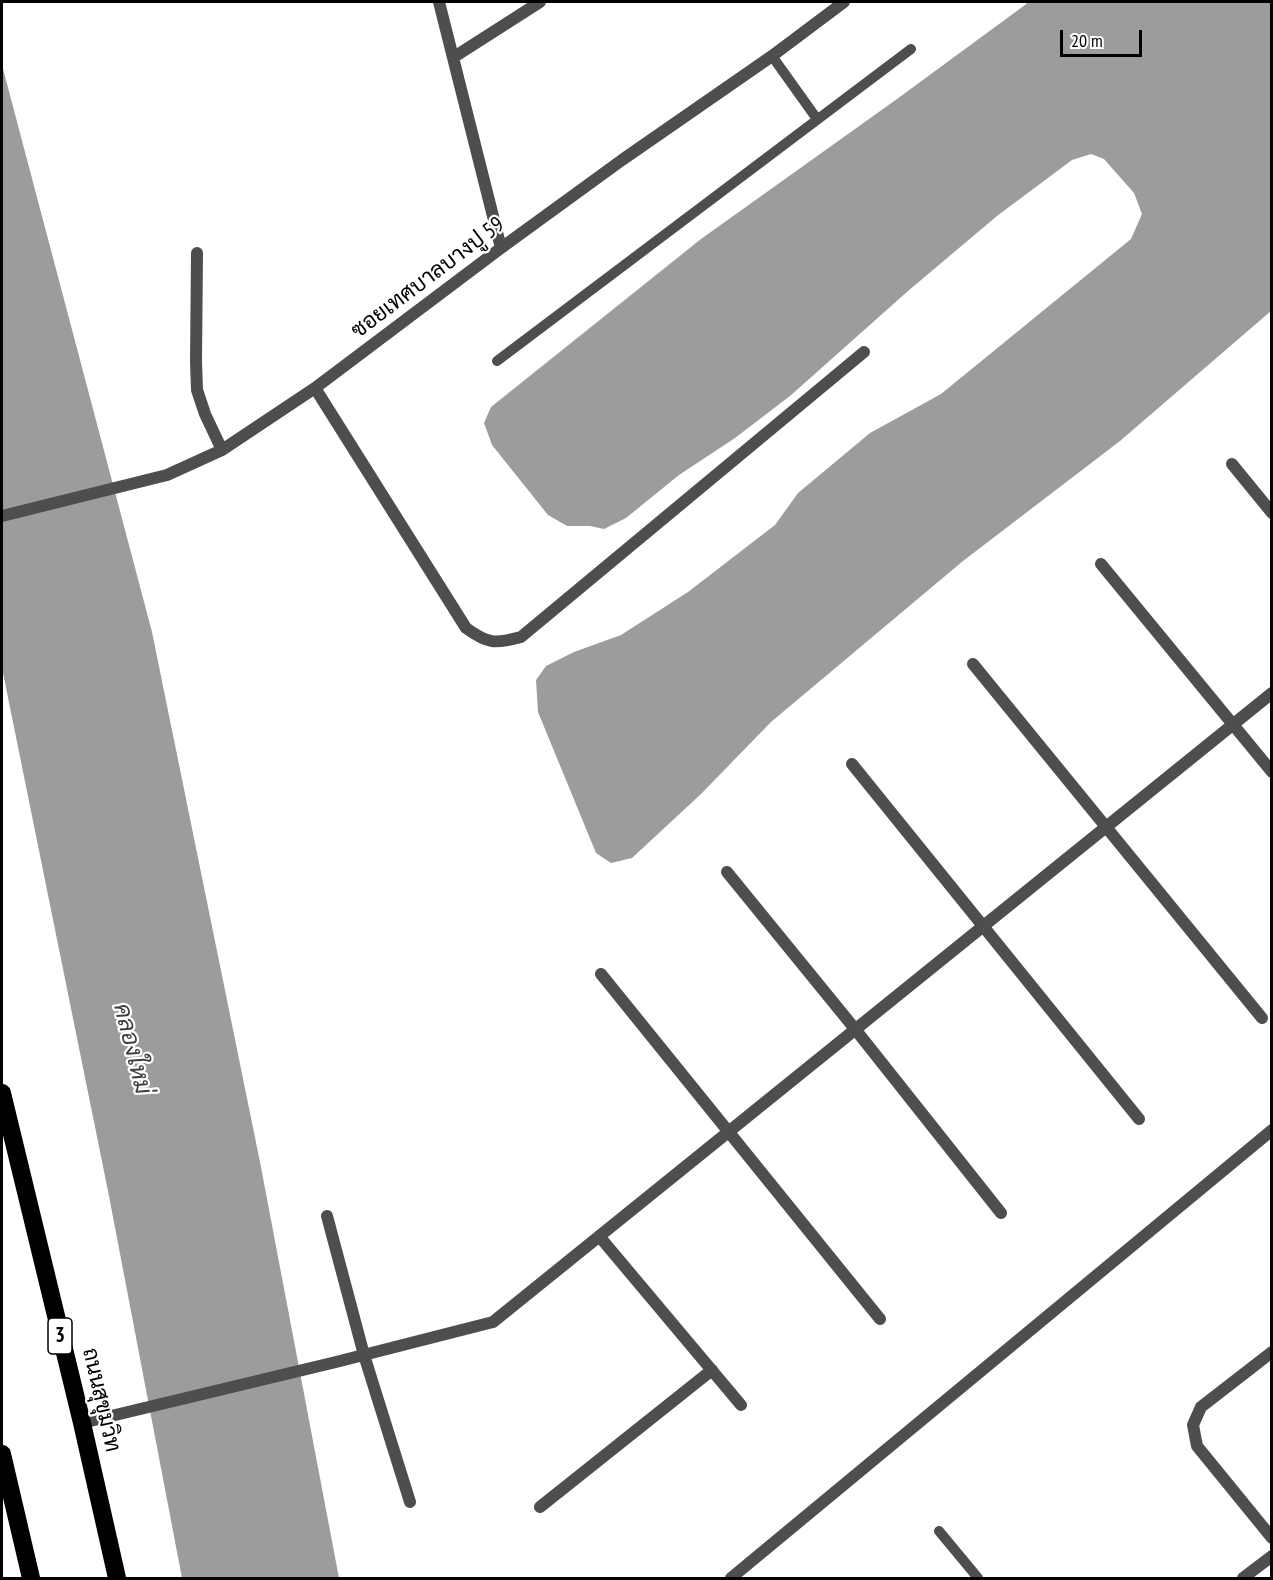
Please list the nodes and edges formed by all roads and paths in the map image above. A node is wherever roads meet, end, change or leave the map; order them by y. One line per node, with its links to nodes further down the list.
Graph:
1 (439, 2): 5 (street)
2 (540, 2): 5 (street)
3 (844, 2): 6 (street, ซอยเทศบาลบางปู 59)
4 (911, 49): 7 (lane)
5 (454, 57): 8 (street)
6 (772, 57): 7 (lane); 8 (street, ซอยเทศบาลบางปู 59)
7 (817, 119): 11 (lane)
8 (501, 248): 12 (street, ซอยเทศบาลบางปู 59)
9 (197, 253): 13 (street)
10 (864, 352): 12 (street)
11 (497, 361)
12 (315, 388): 13 (street, ซอยเทศบาลบางปู 59)
13 (222, 450): 16 (street, ซอยเทศบาลบางปู 59)
14 (1232, 464): 15 (street)
15 (1272, 513)
16 (2, 516)
17 (1101, 564): 20 (street)
18 (974, 664): 23 (street)
19 (1272, 693): 20 (street)
20 (1232, 724): 22 (street); 23 (street)
21 (852, 764): 25 (street)
22 (1272, 772)
23 (1106, 826): 25 (street); 27 (street)
24 (727, 872): 28 (street)
25 (983, 926): 28 (street); 30 (street)
26 (601, 974): 32 (street)
27 (1262, 1018)
28 (855, 1029): 32 (street); 33 (street)
29 (2, 1093): 41 (highway, ถนนสุขุมวิท / 3)
30 (1139, 1119)
31 (1272, 1130): 50 (street)
32 (728, 1132): 35 (street); 36 (street)
33 (1001, 1213)
34 (327, 1216): 38 (street)
35 (599, 1236): 38 (street); 39 (street)
36 (880, 1319)
37 (1272, 1352): 46 (street)
38 (364, 1355): 41 (street); 43 (street)
39 (712, 1370): 40 (street); 44 (street)
40 (741, 1405)
41 (82, 1423): 49 (highway, ถนนสุขุมวิท / 3)
42 (2, 1454): 48 (highway)
43 (410, 1502)
44 (540, 1507)
45 (939, 1531): 51 (lane)
46 (1272, 1538)
47 (1272, 1556): 52 (street)
48 (31, 1578)
49 (117, 1578)
50 (731, 1578)
51 (978, 1578)
52 (1243, 1578)

